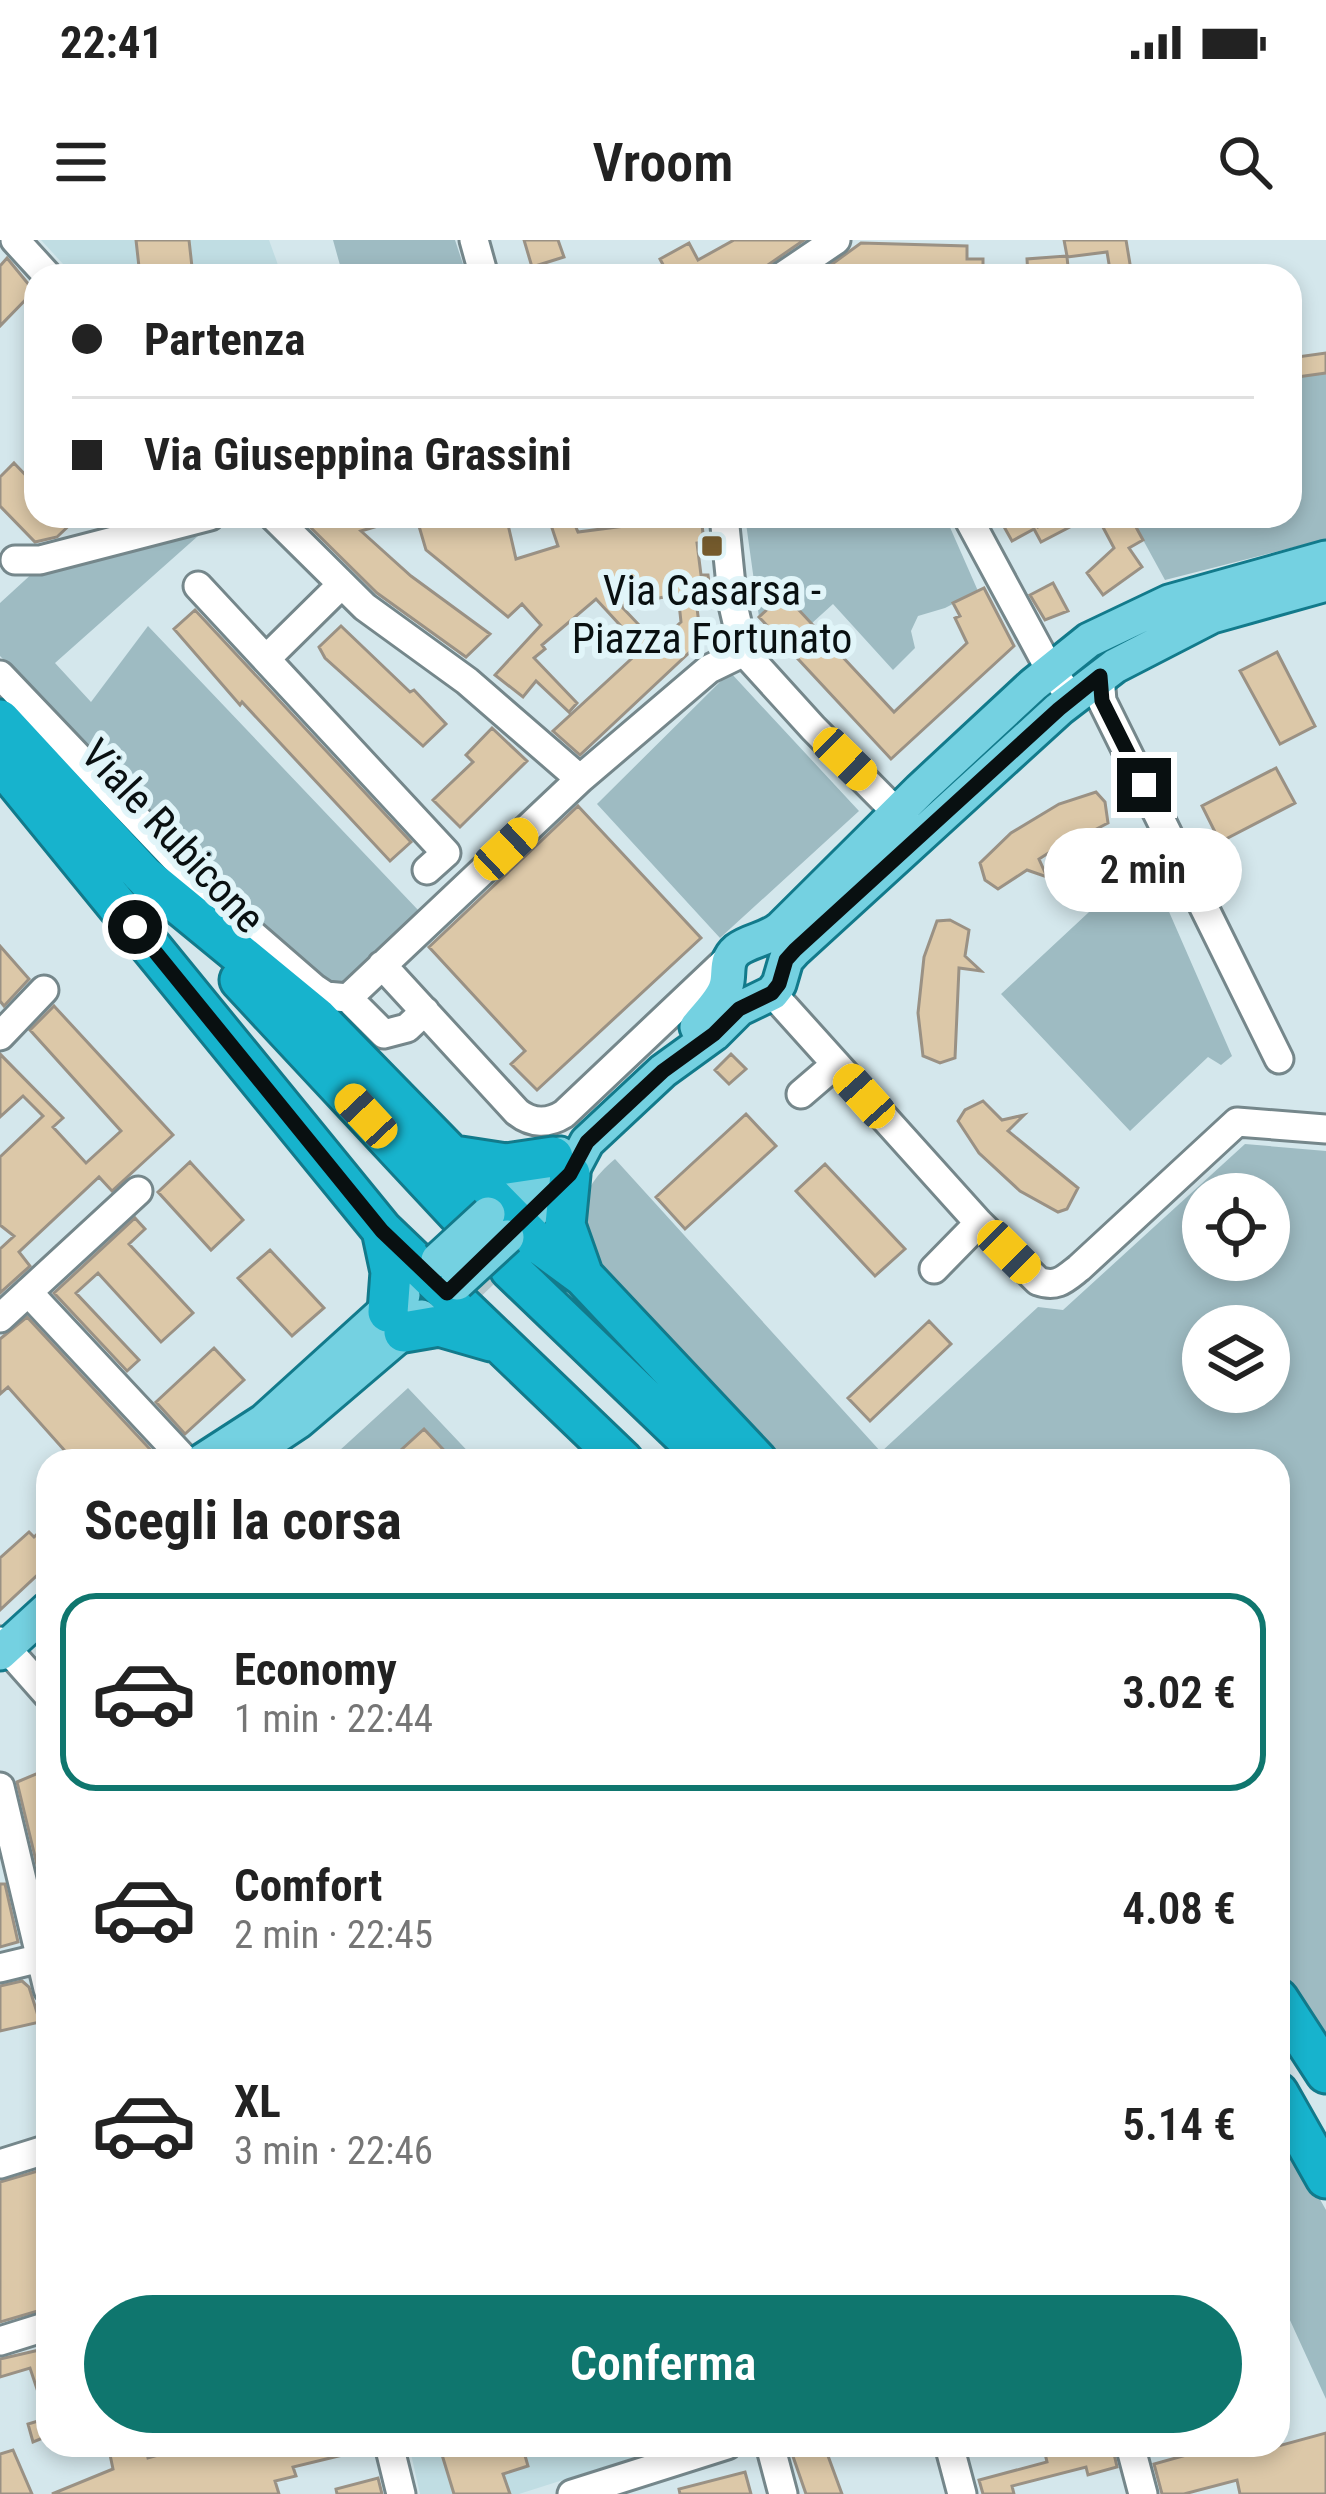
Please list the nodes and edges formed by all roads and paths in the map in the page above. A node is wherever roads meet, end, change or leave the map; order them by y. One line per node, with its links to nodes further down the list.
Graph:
1 (15, 240): 4 (street)
2 (836, 240): 3 (street)
3 (816, 258)
4 (37, 264)
5 (164, 528): 10 (street)
6 (285, 528): 12 (street)
7 (725, 528): 14 (street)
8 (973, 528): 16 (street)
9 (1326, 558): 16 (main road)
10 (5, 562)
11 (1326, 584): 18 (main road)
12 (340, 585): 15 (street); 25 (street)
13 (198, 586): 15 (street)
14 (744, 652): 25 (street); 26 (street)
15 (266, 659): 28 (street)
16 (1050, 670): 19 (street); 21 (main road)
17 (0, 675): 33 (street)
18 (1100, 676): 19 (main road); 37 (street)
19 (1072, 698): 22 (main road)
20 (0, 720): 29 (highway, Viale Rubicone)
21 (995, 721): 22 (street); 26 (main road)
22 (1019, 747): 27 (main road)
23 (0, 752): 35 (highway, Viale Rubicone)
24 (0, 762): 45 (highway)
25 (580, 778): 30 (street)
26 (898, 812): 27 (street); 31 (main road)
27 (921, 838): 31 (main road)
28 (427, 870)
29 (142, 874): 35 (highway, Viale Rubicone); 41 (highway)
30 (382, 965): 33 (street); 34 (street)
31 (753, 975): 34 (street); 38 (street); 42 (main road)
32 (44, 990): 36 (street)
33 (348, 998): 34 (street)
34 (425, 1011)
35 (267, 1025): 46 (highway)
36 (0, 1036)
37 (1279, 1059)
38 (836, 1064): 39 (street); 44 (street)
39 (802, 1094)
40 (1326, 1129): 44 (street)
41 (454, 1156): 42 (highway); 46 (highway)
42 (570, 1158): 46 (main road); 48 (highway)
43 (137, 1191): 49 (street)
44 (979, 1223): 47 (street)
45 (382, 1231): 46 (highway); 51 (highway)
46 (471, 1250): 48 (highway); 51 (main road); 52 (highway); 57 (highway); 58 (highway)
47 (934, 1269)
48 (584, 1276): 59 (highway)
49 (28, 1292): 50 (street); 53 (street)
50 (0, 1318)
51 (396, 1322): 52 (highway); 54 (main road); 55 (main road)
52 (497, 1343): 56 (highway)
53 (175, 1449)
54 (221, 1449)
55 (256, 1449)
56 (610, 1449)
57 (664, 1449)
58 (696, 1449)
59 (746, 1449)
60 (36, 1620): 61 (main road)
61 (2, 1647): 62 (street)
62 (36, 1682)
63 (0, 1787): 64 (street)
64 (36, 1937)
65 (36, 1959): 66 (street)
66 (0, 1968)
67 (1290, 2018): 68 (highway)
68 (1326, 2073)
69 (1290, 2114): 72 (highway)
70 (36, 2154): 71 (street)
71 (0, 2164)
72 (1326, 2178)
73 (36, 2330): 74 (street)
74 (0, 2341)
75 (392, 2457): 80 (street)
76 (689, 2457): 81 (street)
77 (773, 2457): 82 (street)
78 (952, 2457): 83 (street)
79 (1133, 2457): 84 (street)
80 (401, 2494)
81 (572, 2494)
82 (783, 2494)
83 (962, 2494)
84 (1143, 2494)

